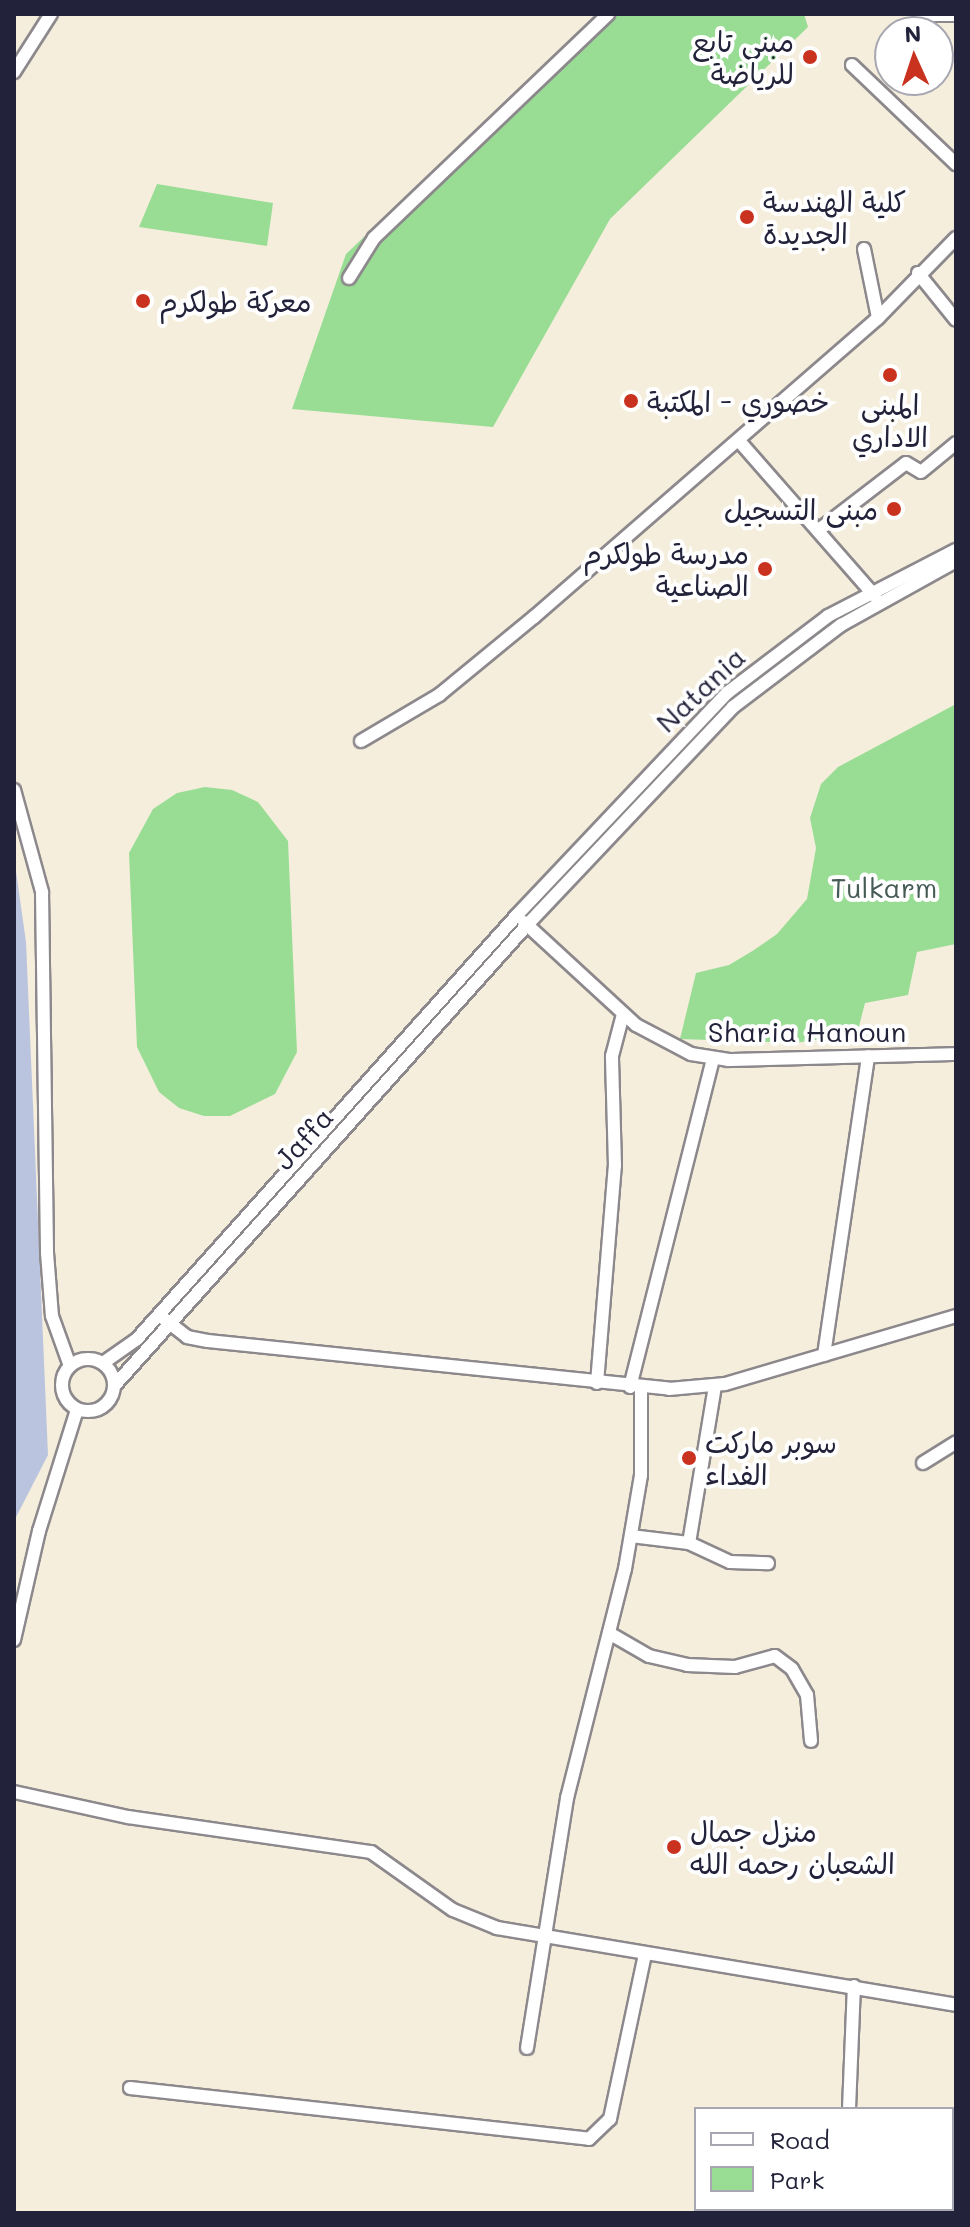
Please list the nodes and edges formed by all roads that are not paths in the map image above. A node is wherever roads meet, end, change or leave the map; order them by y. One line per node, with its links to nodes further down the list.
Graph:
1 (51, 14): 6 (street)
2 (608, 14): 11 (street)
3 (919, 15): 4 (street)
4 (956, 15)
5 (852, 65): 7 (street)
6 (14, 72)
7 (956, 164)
8 (956, 238): 10 (street)
9 (864, 249): 12 (street)
10 (918, 273): 12 (street); 13 (street)
11 (349, 278)
12 (878, 318): 14 (street)
13 (956, 320)
14 (740, 442): 16 (street); 20 (street)
15 (956, 443): 16 (street)
16 (820, 529): 19 (street)
17 (956, 550): 19 (street, Natania)
18 (956, 561): 19 (street, Natania)
19 (875, 596): 22 (street, Natania)
20 (361, 741)
21 (14, 790): 31 (street)
22 (522, 920): 23 (street, Sharia Hanoun); 28 (street, Jaffa)
23 (623, 1014): 26 (street, Sharia Hanoun); 32 (street)
24 (956, 1054): 25 (street, Sharia Hanoun)
25 (868, 1056): 26 (street, Sharia Hanoun); 29 (street)
26 (713, 1059): 35 (street)
27 (956, 1316): 29 (street)
28 (164, 1318): 30 (street, Jaffa); 32 (street); 33 (street, Jaffa)
29 (824, 1355): 34 (street)
30 (103, 1363): 31 (street); 33 (street)
31 (70, 1366): 36 (street)
32 (597, 1383): 35 (street)
33 (115, 1385): 36 (street)
34 (715, 1386): 35 (street); 40 (street)
35 (635, 1387): 39 (street)
36 (77, 1410): 43 (street)
37 (956, 1442): 38 (street)
38 (923, 1463)
39 (631, 1536): 40 (street); 42 (street)
40 (689, 1543): 41 (street)
41 (768, 1563)
42 (609, 1633): 44 (street); 46 (street)
43 (14, 1640)
44 (811, 1741)
45 (14, 1792): 46 (street)
46 (545, 1937): 47 (street); 50 (street)
47 (645, 1954): 48 (street); 51 (street)
48 (854, 1986): 49 (street); 52 (street)
49 (956, 2005)
50 (527, 2048)
51 (130, 2088)
52 (849, 2107)

